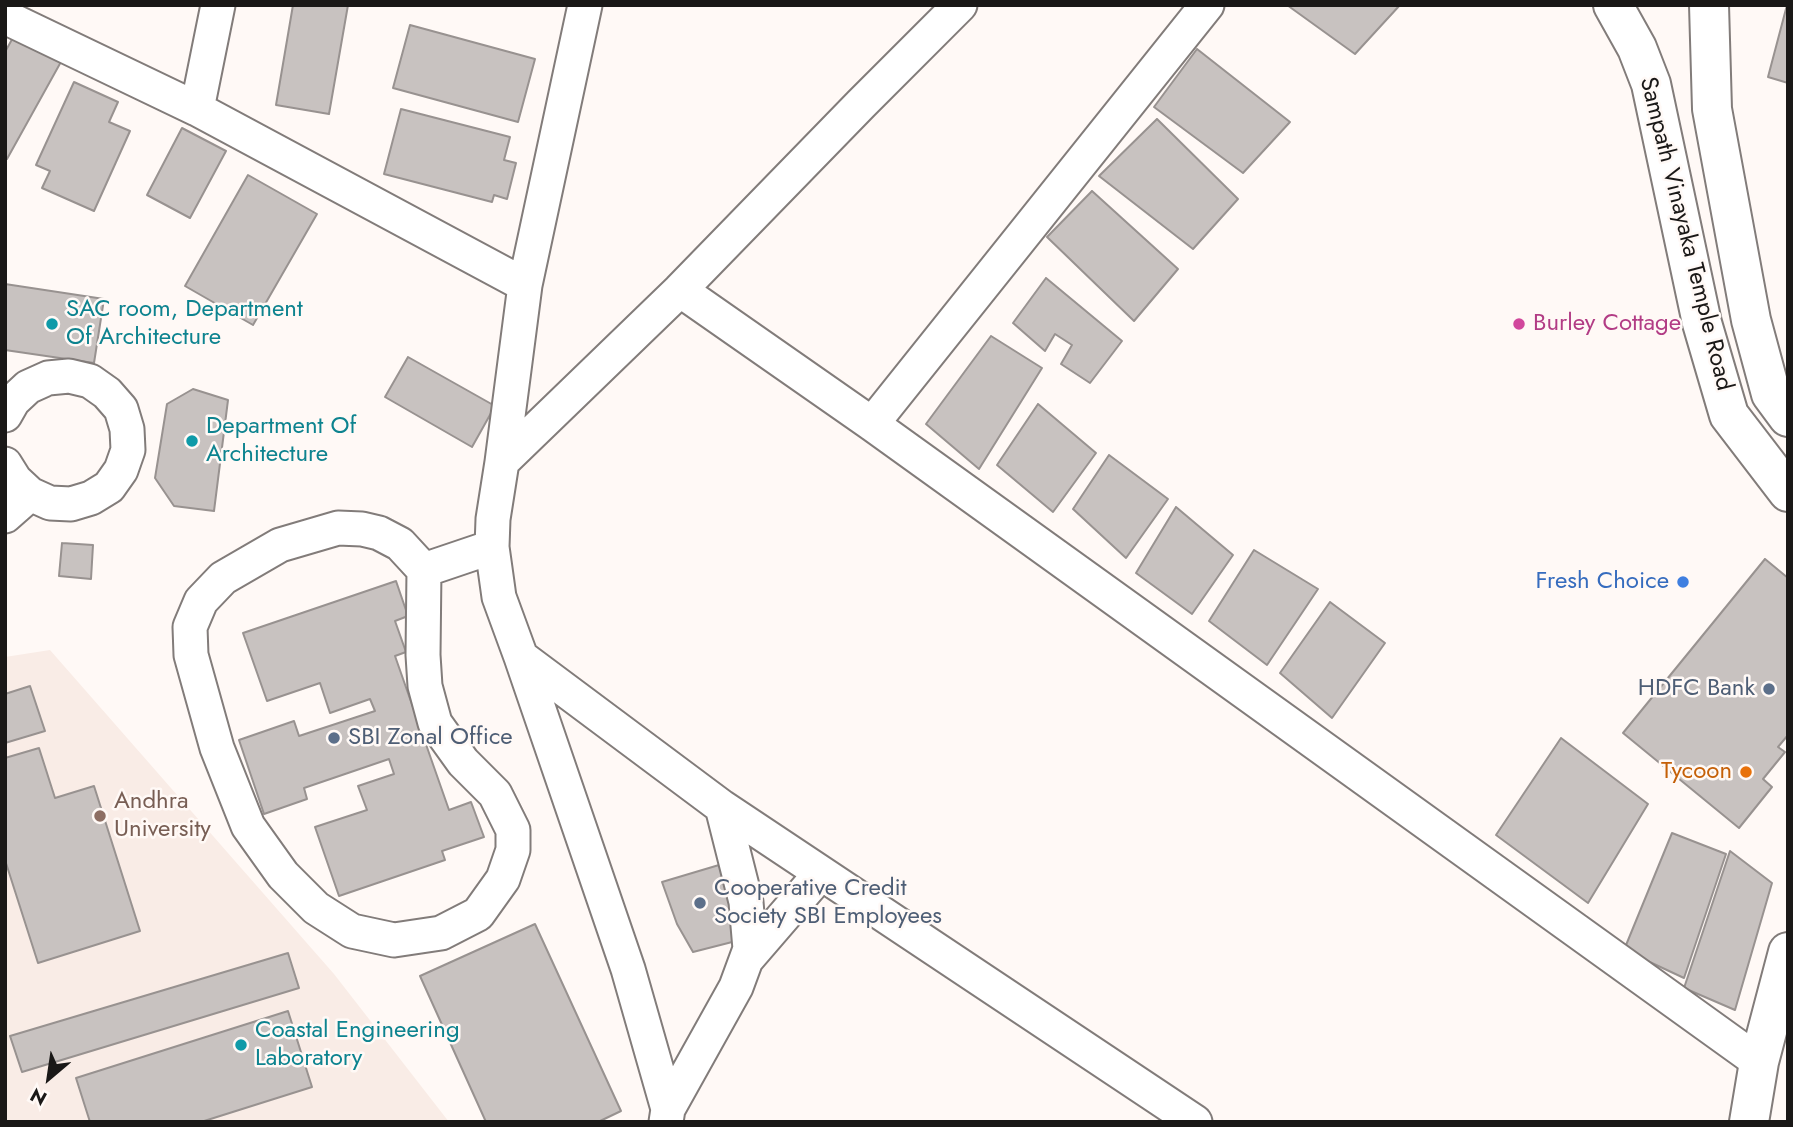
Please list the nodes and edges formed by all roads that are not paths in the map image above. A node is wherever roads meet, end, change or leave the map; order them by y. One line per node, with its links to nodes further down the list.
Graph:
1 (218, 5): 8 (street)
2 (585, 5): 9 (street)
3 (960, 5): 10 (street)
4 (1207, 5): 13 (street)
5 (1613, 5): 16 (main road, Sampath Vinayaka Temple Road)
6 (1709, 5): 12 (main road, Sampath Vinayaka Temple Road)
7 (5, 17): 8 (street)
8 (197, 109): 9 (street)
9 (525, 285): 14 (street)
10 (680, 290): 13 (street); 14 (street)
11 (5, 415): 17 (street)
12 (1788, 418)
13 (872, 424): 26 (street)
14 (502, 462): 19 (street)
15 (5, 464): 17 (street)
16 (1788, 492)
17 (30, 494): 18 (street)
18 (5, 516)
19 (492, 547): 20 (street); 21 (street)
20 (424, 570): 20 (street)
21 (521, 657): 22 (street); 27 (street)
22 (722, 807): 23 (street); 25 (street)
23 (821, 873): 25 (street); 28 (street)
24 (1788, 952): 26 (main road)
25 (746, 960): 27 (street)
26 (1759, 1062): 29 (main road)
27 (667, 1116)
28 (1195, 1122)
29 (1749, 1122)

